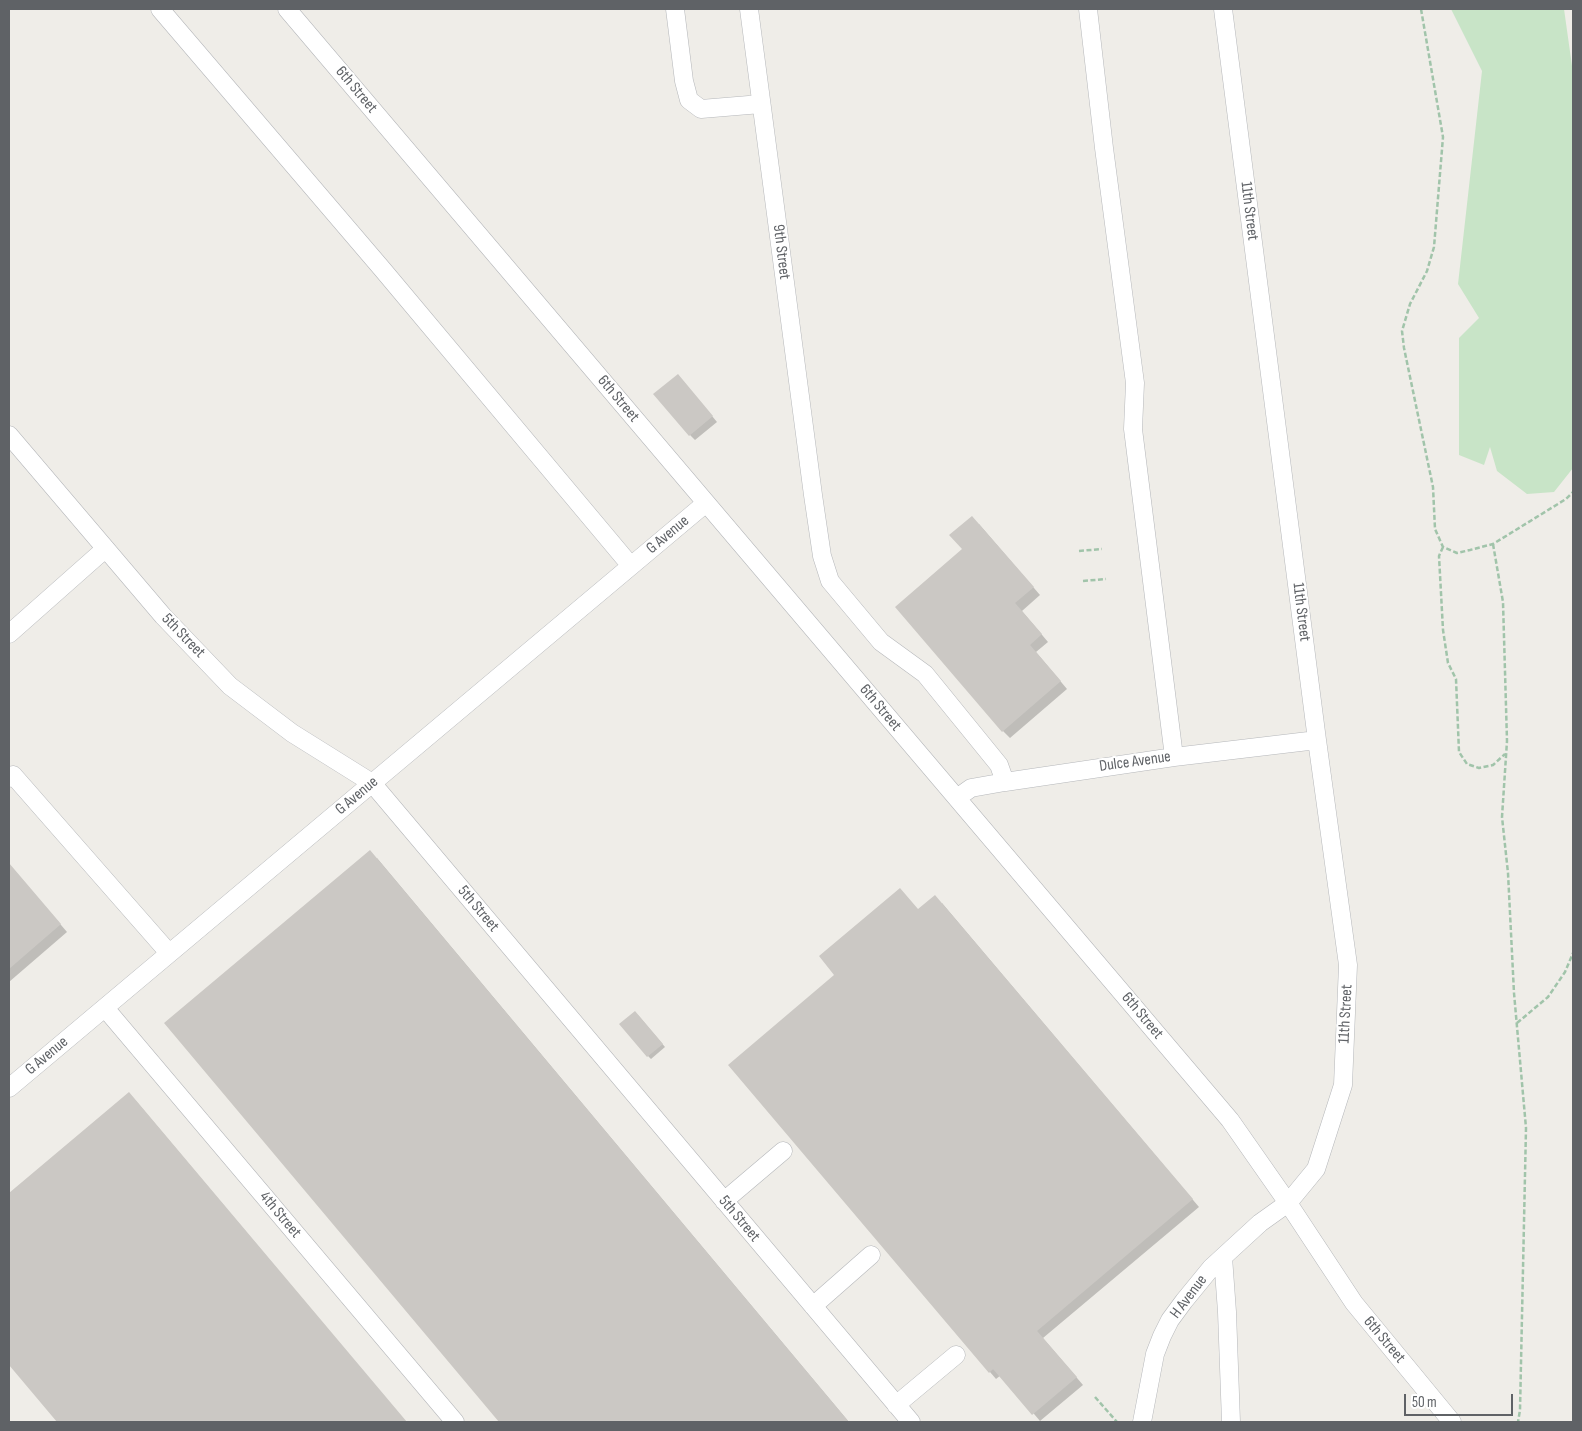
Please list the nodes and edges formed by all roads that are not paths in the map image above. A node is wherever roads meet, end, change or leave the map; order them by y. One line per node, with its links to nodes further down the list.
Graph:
1 (160, 9): 11 (lane)
2 (287, 9): 9 (lane, 6th Street)
3 (675, 9): 7 (lane)
4 (749, 9): 7 (lane, 9th Street)
5 (1088, 9): 14 (lane)
6 (1223, 9): 13 (lane, 11th Street)
7 (762, 104): 16 (lane, 9th Street)
8 (9, 435): 10 (lane, 5th Street)
9 (706, 503): 11 (lane, G Avenue); 18 (lane, 6th Street)
10 (105, 549): 12 (lane); 17 (lane, 5th Street)
11 (631, 566): 17 (lane, G Avenue)
12 (9, 634)
13 (1317, 740): 14 (lane, Dulce Avenue); 24 (lane, 11th Street)
14 (1174, 757): 16 (lane, Dulce Avenue)
15 (9, 778): 19 (lane)
16 (1005, 782): 18 (lane, Dulce Avenue)
17 (372, 784): 19 (lane, G Avenue); 23 (lane, 5th Street)
18 (956, 798): 24 (lane, 6th Street)
19 (169, 954): 20 (lane, G Avenue)
20 (105, 1008): 21 (lane, G Avenue); 30 (lane, 4th Street)
21 (9, 1088)
22 (783, 1151): 23 (lane)
23 (724, 1201): 27 (lane, 5th Street)
24 (1288, 1203): 26 (lane, H Avenue); 34 (lane, 6th Street)
25 (871, 1256): 27 (lane)
26 (1223, 1257): 32 (lane, H Avenue); 33 (lane)
27 (813, 1306): 29 (lane, 5th Street)
28 (956, 1355): 29 (lane)
29 (896, 1405): 31 (lane, 5th Street)
30 (455, 1422)
31 (911, 1422)
32 (1142, 1422)
33 (1231, 1422)
34 (1452, 1422)

